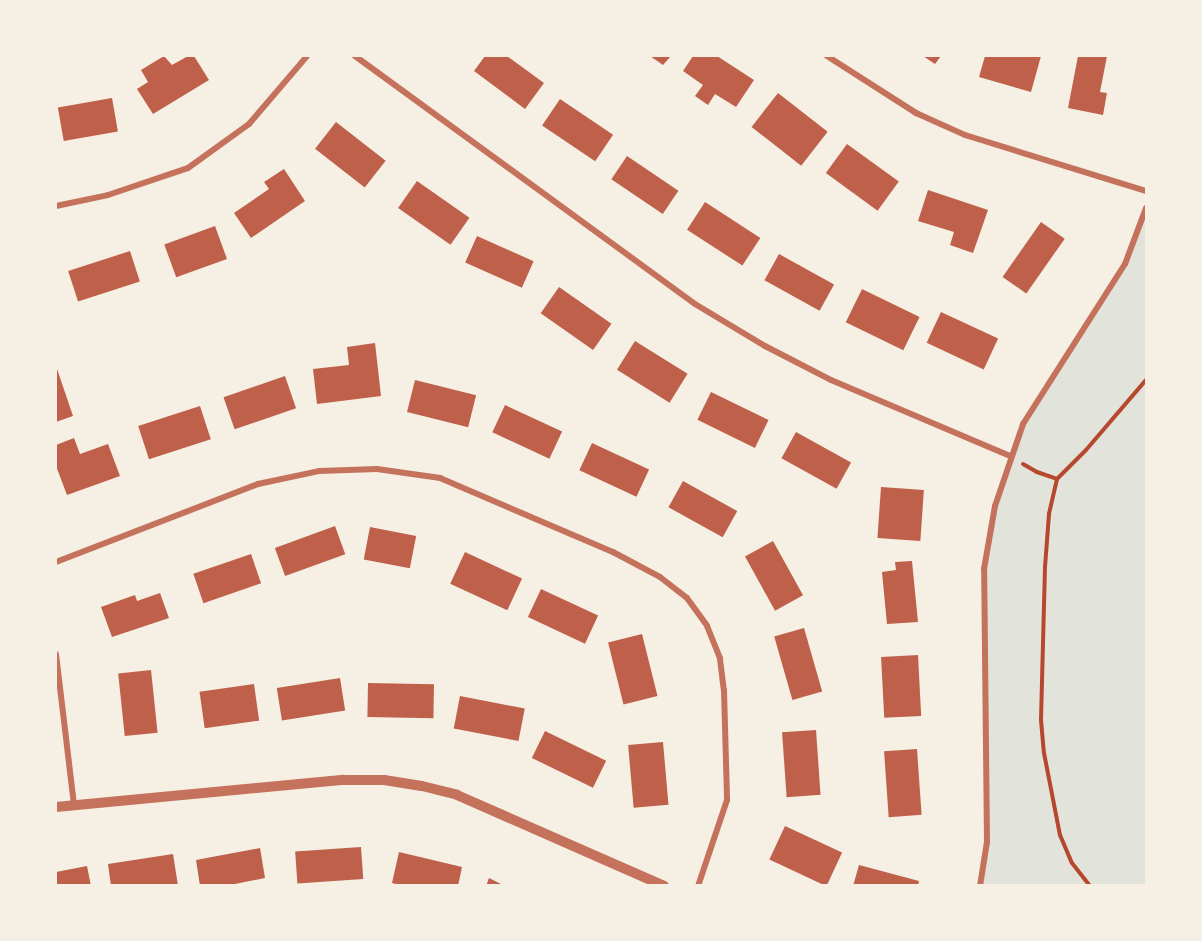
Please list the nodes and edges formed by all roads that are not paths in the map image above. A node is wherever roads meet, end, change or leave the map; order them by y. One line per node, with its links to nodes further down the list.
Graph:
1 (307, 56): 5 (street)
2 (355, 56): 7 (street)
3 (827, 56): 4 (street)
4 (1146, 191)
5 (56, 206)
6 (1146, 208): 7 (street)
7 (1010, 456): 14 (street)
8 (56, 562): 13 (street)
9 (56, 654): 10 (street)
10 (74, 805): 11 (street); 12 (street)
11 (56, 807)
12 (664, 885)
13 (698, 885)
14 (980, 885)

